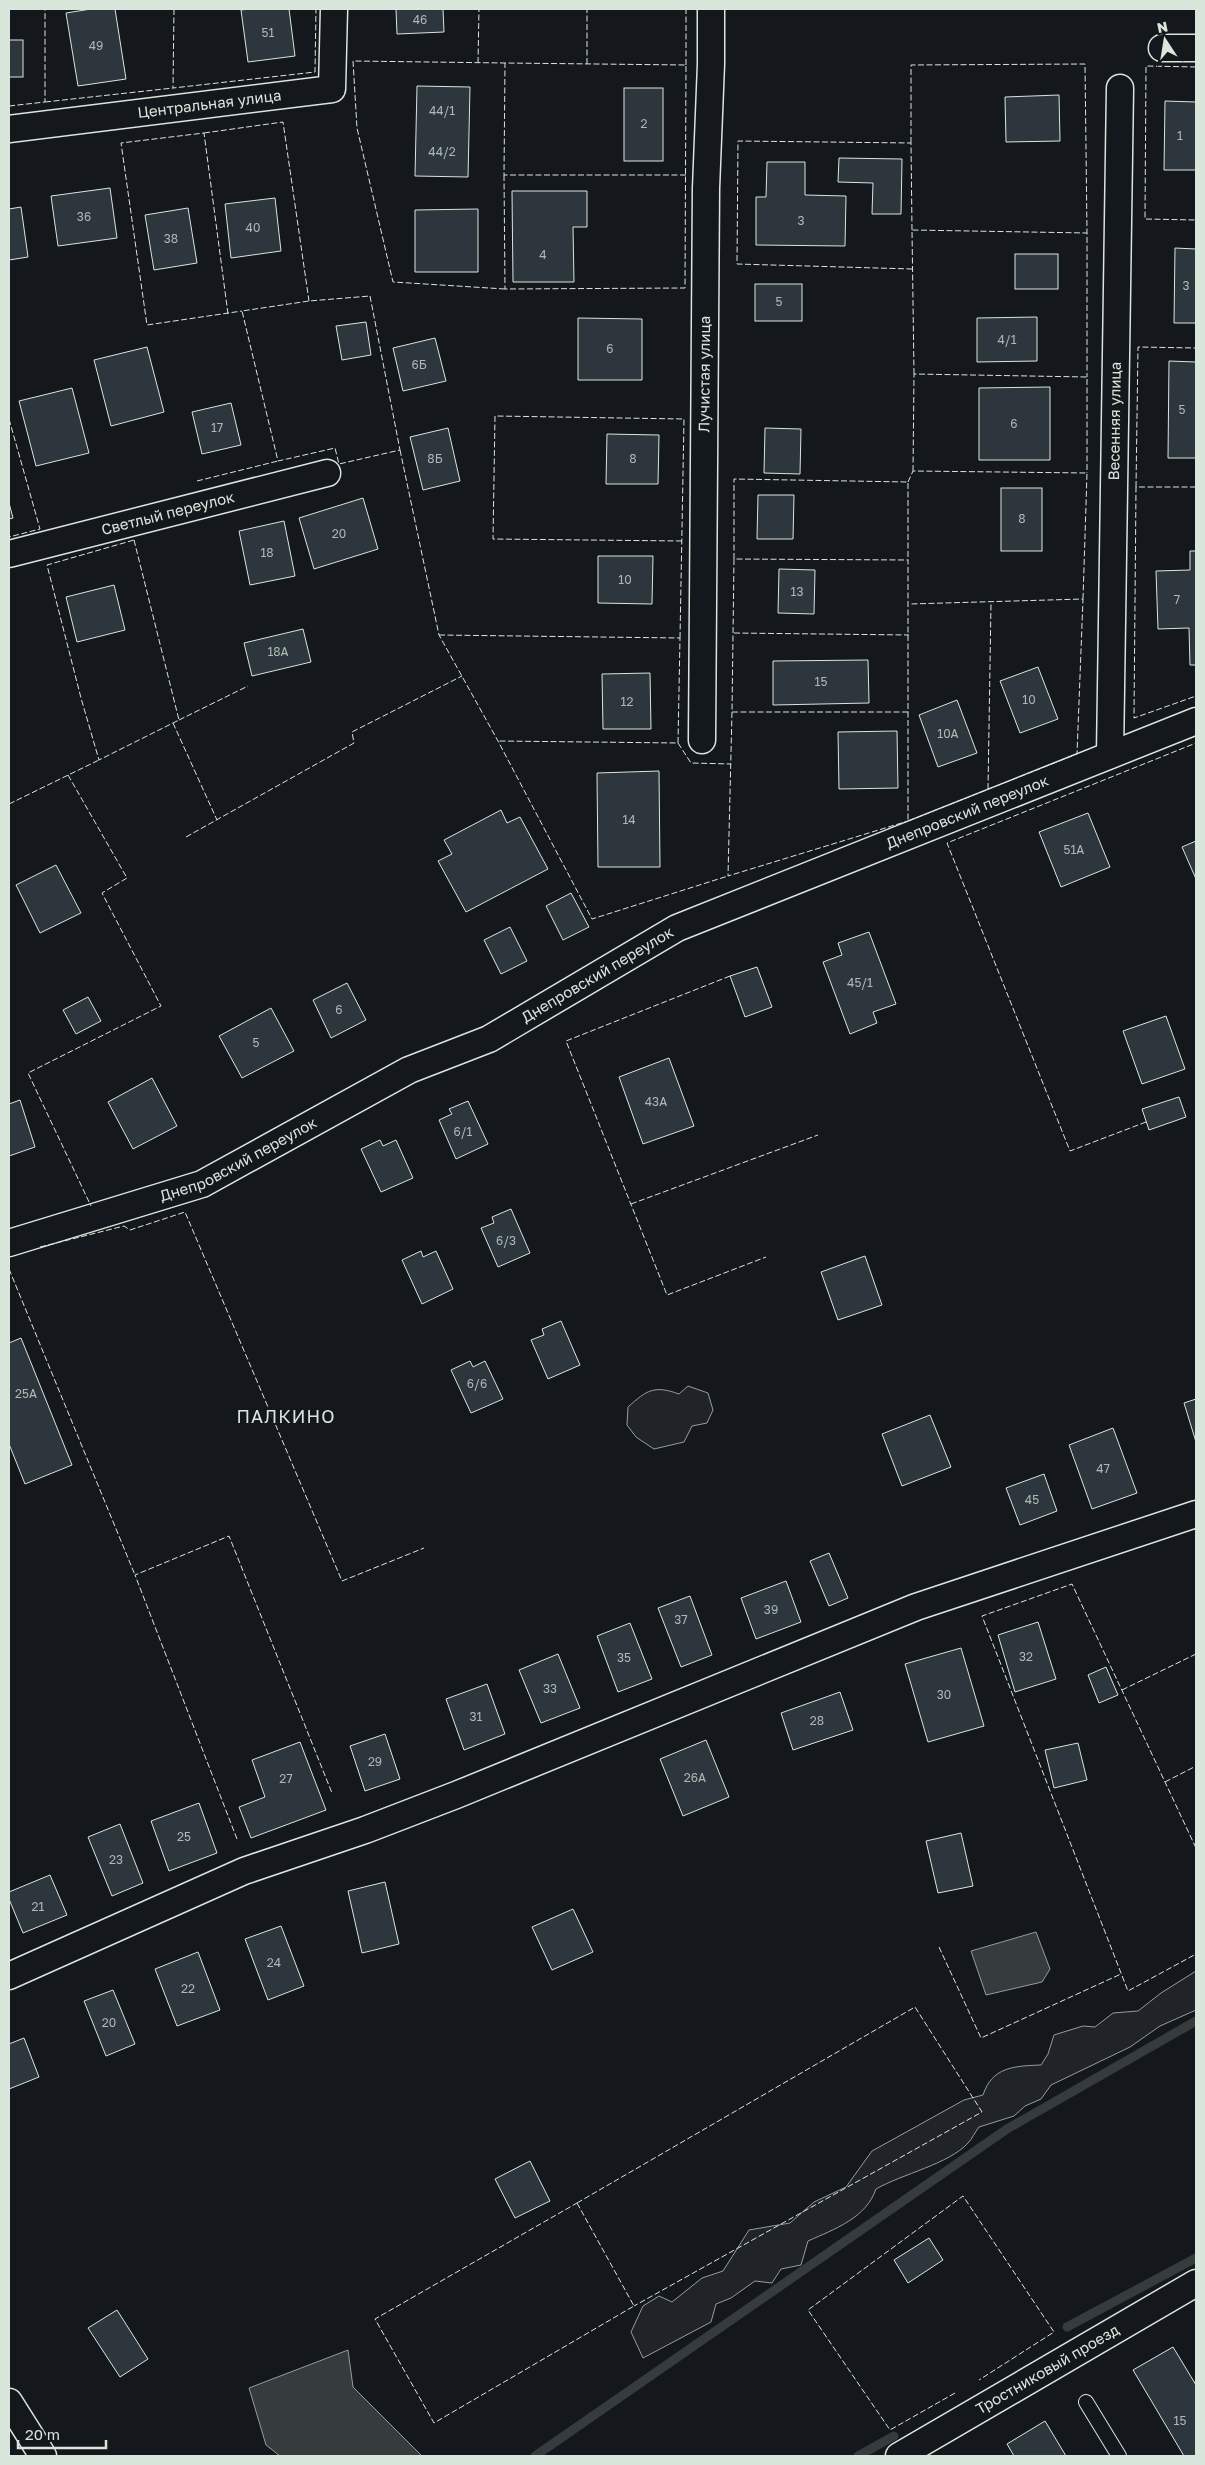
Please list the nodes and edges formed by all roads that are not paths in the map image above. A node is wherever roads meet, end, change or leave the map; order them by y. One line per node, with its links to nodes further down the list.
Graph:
1 (334, 9): 6 (street, Центральная улица)
2 (711, 9): 10 (street, Лучистая улица)
3 (1162, 48): 4 (street)
4 (1196, 48)
5 (1120, 88): 11 (street, Весенняя улица)
6 (9, 129)
7 (327, 473): 8 (street, Светлый переулок)
8 (9, 554)
9 (1196, 721): 11 (street, Днепровский переулок)
10 (702, 740)
11 (1110, 755): 12 (street, Днепровский переулок)
12 (9, 1243)
13 (1196, 1514): 14 (street)
14 (9, 1976)
15 (1196, 2284): 19 (street, Тростниковый проезд)
16 (9, 2402): 18 (street)
17 (1086, 2402): 20 (lane)
18 (43, 2456)
19 (899, 2456)
20 (1118, 2456)

